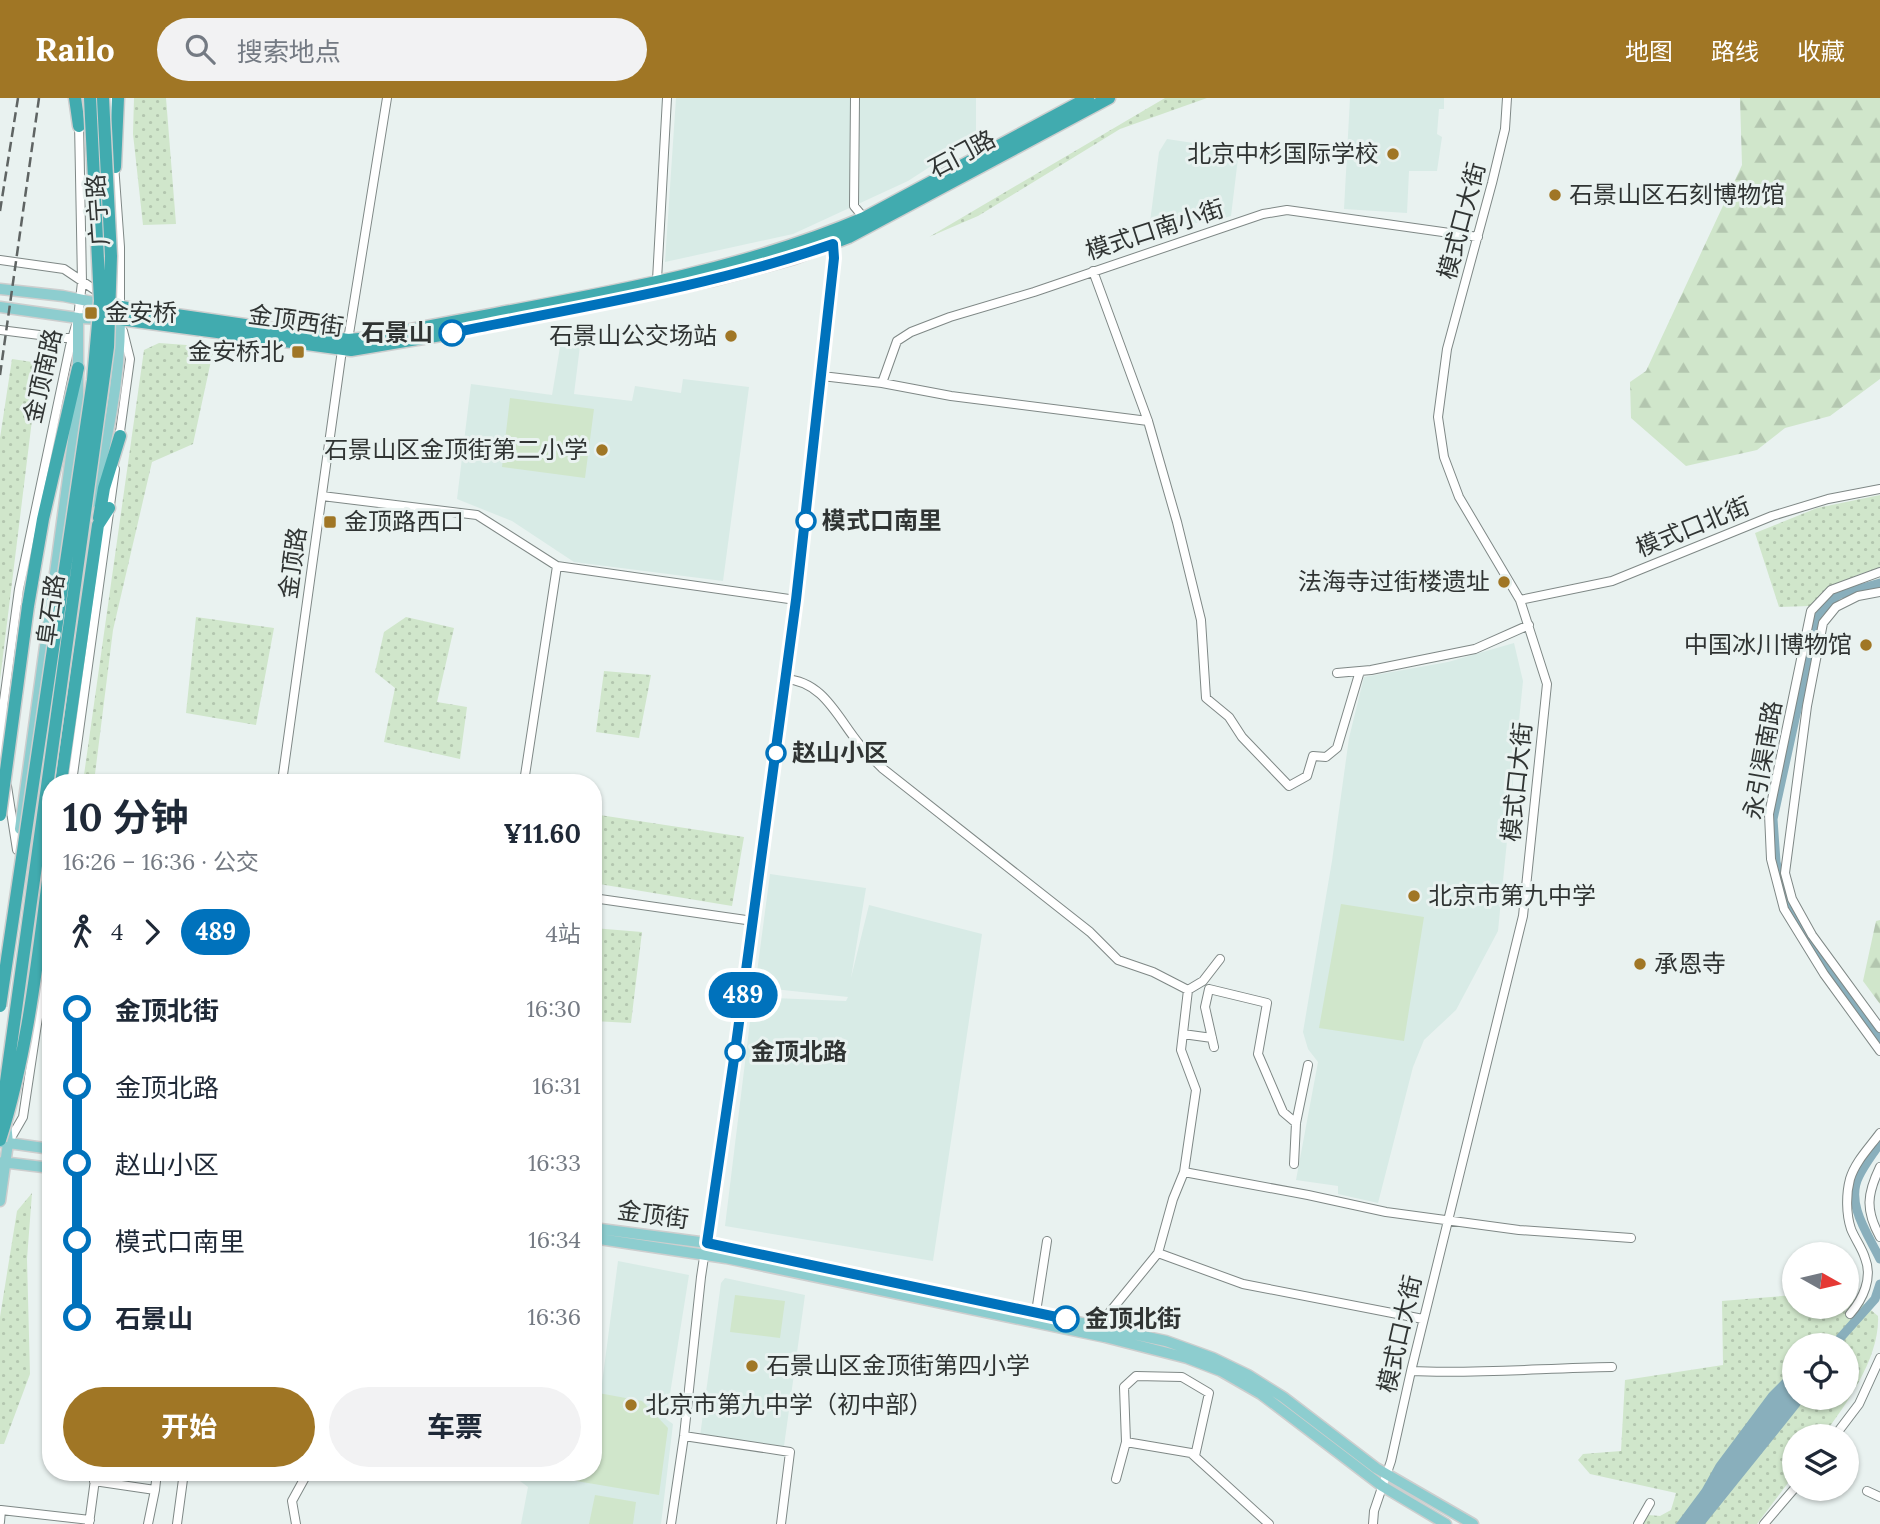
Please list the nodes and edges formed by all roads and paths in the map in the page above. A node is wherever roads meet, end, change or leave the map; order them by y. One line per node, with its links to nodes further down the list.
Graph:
1 (75, 98): 13 (highway)
2 (81, 98): 13 (street, 广宁路)
3 (90, 98): 69 (highway, 阜石路, bridge)
4 (103, 98): 49 (highway, 阜石路, bridge)
5 (111, 98): 14 (street, 广宁路)
6 (118, 98): 14 (highway)
7 (387, 98): 29 (street, 金顶路)
8 (667, 98): 20 (street)
9 (856, 98): 15 (street)
10 (1088, 98): 15 (highway, 石门路)
11 (1110, 98): 17 (highway, 石门路)
12 (1507, 98): 16 (street, 模式口大街)
13 (79, 126): 21 (street, 广宁路)
14 (114, 167): 25 (street, 广宁路)
15 (864, 218): 17 (highway, 石门路)
16 (1478, 237): 19 (street, 模式口南小街); 44 (street, 模式口大街)
17 (831, 238): 20 (highway, 金顶西街); 29 (highway, 金顶西街); 31 (street)
18 (0, 260): 21 (street)
19 (1093, 271): 32 (street, 模式口南小街); 33 (street)
20 (657, 280): 29 (highway, 金顶西街)
21 (82, 282): 23 (street, 广宁路); 25 (street)
22 (0, 289): 23 (main road)
23 (80, 299): 25 (main road); 26 (street, 广宁路)
24 (0, 307): 26 (main road)
25 (120, 313): 26 (main road); 29 (highway, 金顶西街); 34 (main road); 38 (main road)
26 (78, 317): 28 (main road, 金顶南路)
27 (0, 330): 28 (street)
28 (75, 338): 30 (main road, 金顶南路); 58 (street, 金顶南路)
29 (345, 345): 36 (street, 金顶路)
30 (78, 368): 55 (highway, bridge); 58 (main road, 金顶南路)
31 (822, 376): 32 (street); 43 (street)
32 (882, 383): 33 (street)
33 (1148, 421): 46 (street)
34 (114, 437): 37 (street); 38 (main road); 39 (highway)
35 (1880, 489): 44 (street, 模式口北街)
36 (322, 496): 40 (street); 53 (street, 金顶路)
37 (109, 508): 39 (highway); 52 (street)
38 (89, 509): 50 (main road)
39 (98, 525): 51 (highway)
40 (557, 566): 43 (street); 54 (street)
41 (1880, 572): 73 (street, 永引渠南路)
42 (1880, 592): 71 (street)
43 (796, 600): 48 (street)
44 (1520, 600): 45 (street, 模式口大街)
45 (1530, 625): 46 (street); 86 (street, 模式口大街)
46 (1360, 671): 47 (street)
47 (1337, 673)
48 (785, 678): 62 (street); 68 (street)
49 (49, 774)
50 (52, 774)
51 (62, 774)
52 (73, 774)
53 (283, 774)
54 (525, 774)
55 (0, 815)
56 (42, 822): 76 (highway, 阜石路, bridge)
57 (42, 845): 60 (main road)
58 (17, 850): 65 (main road, 金顶南路)
59 (42, 869): 60 (street)
60 (38, 873): 67 (main road)
61 (602, 899): 62 (street)
62 (753, 921): 94 (street)
63 (42, 923): 78 (highway, bridge)
64 (1220, 959): 68 (street)
65 (0, 970)
66 (42, 988): 70 (street)
67 (22, 989): 70 (street); 78 (main road)
68 (1188, 990): 72 (street)
69 (0, 1006)
70 (38, 1014): 78 (street)
71 (1880, 1028)
72 (1183, 1034): 75 (street); 84 (street)
73 (1880, 1051)
74 (1308, 1065): 75 (street)
75 (1296, 1123): 81 (street)
76 (0, 1125)
77 (1880, 1133): 92 (street)
78 (3, 1141): 79 (main road); 80 (main road)
79 (42, 1148)
80 (3, 1162): 82 (main road); 85 (main road)
81 (1294, 1164)
82 (42, 1167)
83 (1880, 1167): 88 (street)
84 (1184, 1172): 86 (street); 95 (street)
85 (0, 1201)
86 (1447, 1221): 89 (street); 98 (street, 模式口大街)
87 (602, 1230): 94 (main road, 金顶街)
88 (1880, 1237)
89 (1631, 1238)
90 (602, 1239): 94 (main road, 金顶街)
91 (1046, 1241): 97 (street)
92 (1858, 1242)
93 (1859, 1245): 96 (street)
94 (706, 1249): 97 (main road); 99 (main road); 104 (street)
95 (1158, 1252): 98 (street); 99 (street)
96 (1859, 1302)
97 (1037, 1312): 99 (main road)
98 (1423, 1319): 102 (street, 模式口大街)
99 (1105, 1332): 108 (main road)
100 (1880, 1358): 103 (street)
101 (1612, 1367): 102 (street)
102 (1411, 1371): 108 (street, 模式口大街)
103 (1844, 1424)
104 (684, 1436): 124 (street); 125 (street)
105 (1126, 1442): 106 (street); 106 (street); 107 (street)
106 (1195, 1457): 126 (street)
107 (1116, 1479)
108 (1384, 1480): 127 (street, 模式口大街); 128 (main road); 129 (main road)
109 (94, 1481): 120 (street)
110 (113, 1481): 114 (street)
111 (156, 1481): 114 (street)
112 (183, 1481): 122 (street)
113 (303, 1481): 123 (street)
114 (155, 1490): 121 (street)
115 (1867, 1491): 116 (street)
116 (1880, 1497)
117 (1784, 1501): 131 (street)
118 (1650, 1503): 130 (street)
119 (0, 1521): 120 (street)
120 (89, 1522)
121 (148, 1524)
122 (177, 1524)
123 (296, 1524)
124 (671, 1524)
125 (781, 1524)
126 (1269, 1524)
127 (1373, 1524)
128 (1446, 1524)
129 (1473, 1524)
130 (1638, 1524)
131 (1764, 1524)

